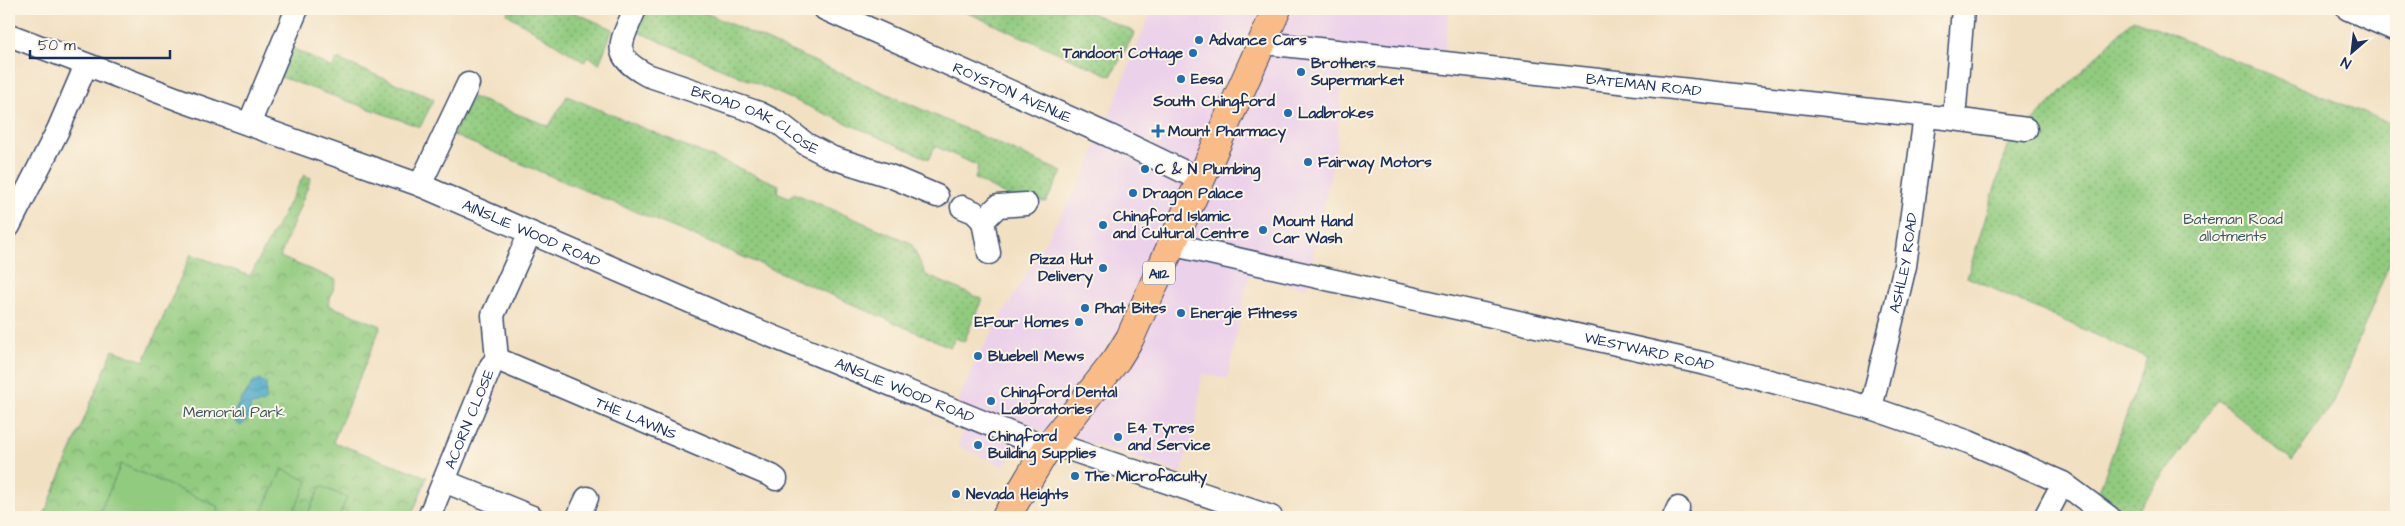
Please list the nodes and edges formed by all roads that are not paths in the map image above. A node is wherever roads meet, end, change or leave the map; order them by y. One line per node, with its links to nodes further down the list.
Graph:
1 (298, 9): 14 (street)
2 (634, 9): 18 (street, BROAD OAK CLOSE)
3 (825, 9): 16 (street, ROYSTON AVENUE)
4 (1277, 9): 9 (main road, A112)
5 (1963, 9): 13 (street)
6 (2348, 9): 7 (street)
7 (2396, 30)
8 (9, 35): 10 (street, AINSLIE WOOD ROAD)
9 (1264, 42): 12 (street, BATEMAN ROAD); 16 (main road, A112)
10 (86, 65): 14 (street, AINSLIE WOOD ROAD); 22 (street)
11 (468, 84): 17 (street)
12 (1925, 116): 13 (street, BATEMAN ROAD); 27 (street, ASHLEY ROAD)
13 (1954, 119): 15 (street, BATEMAN ROAD)
14 (249, 124): 17 (street, AINSLIE WOOD ROAD)
15 (2026, 129)
16 (1199, 179): 24 (main road, A112)
17 (420, 185): 23 (street, AINSLIE WOOD ROAD)
18 (936, 196)
19 (1026, 204): 21 (street)
20 (962, 207): 21 (street)
21 (983, 221): 25 (street)
22 (9, 226)
23 (530, 233): 26 (street); 28 (street, AINSLIE WOOD ROAD)
24 (1170, 244): 27 (street, WESTWARD ROAD); 28 (main road, A112)
25 (989, 252)
26 (496, 359): 29 (street, THE LAWNS); 30 (street, ACORN CLOSE)
27 (1872, 408): 35 (street, WESTWARD ROAD)
28 (1049, 446): 33 (main road, A112); 34 (street, AINSLIE WOOD ROAD)
29 (776, 480)
30 (444, 481): 31 (street, ACORN CLOSE); 32 (street, ACORN CLOSE)
31 (429, 517)
32 (532, 517)
33 (1006, 517)
34 (1271, 517)
35 (2108, 517)

